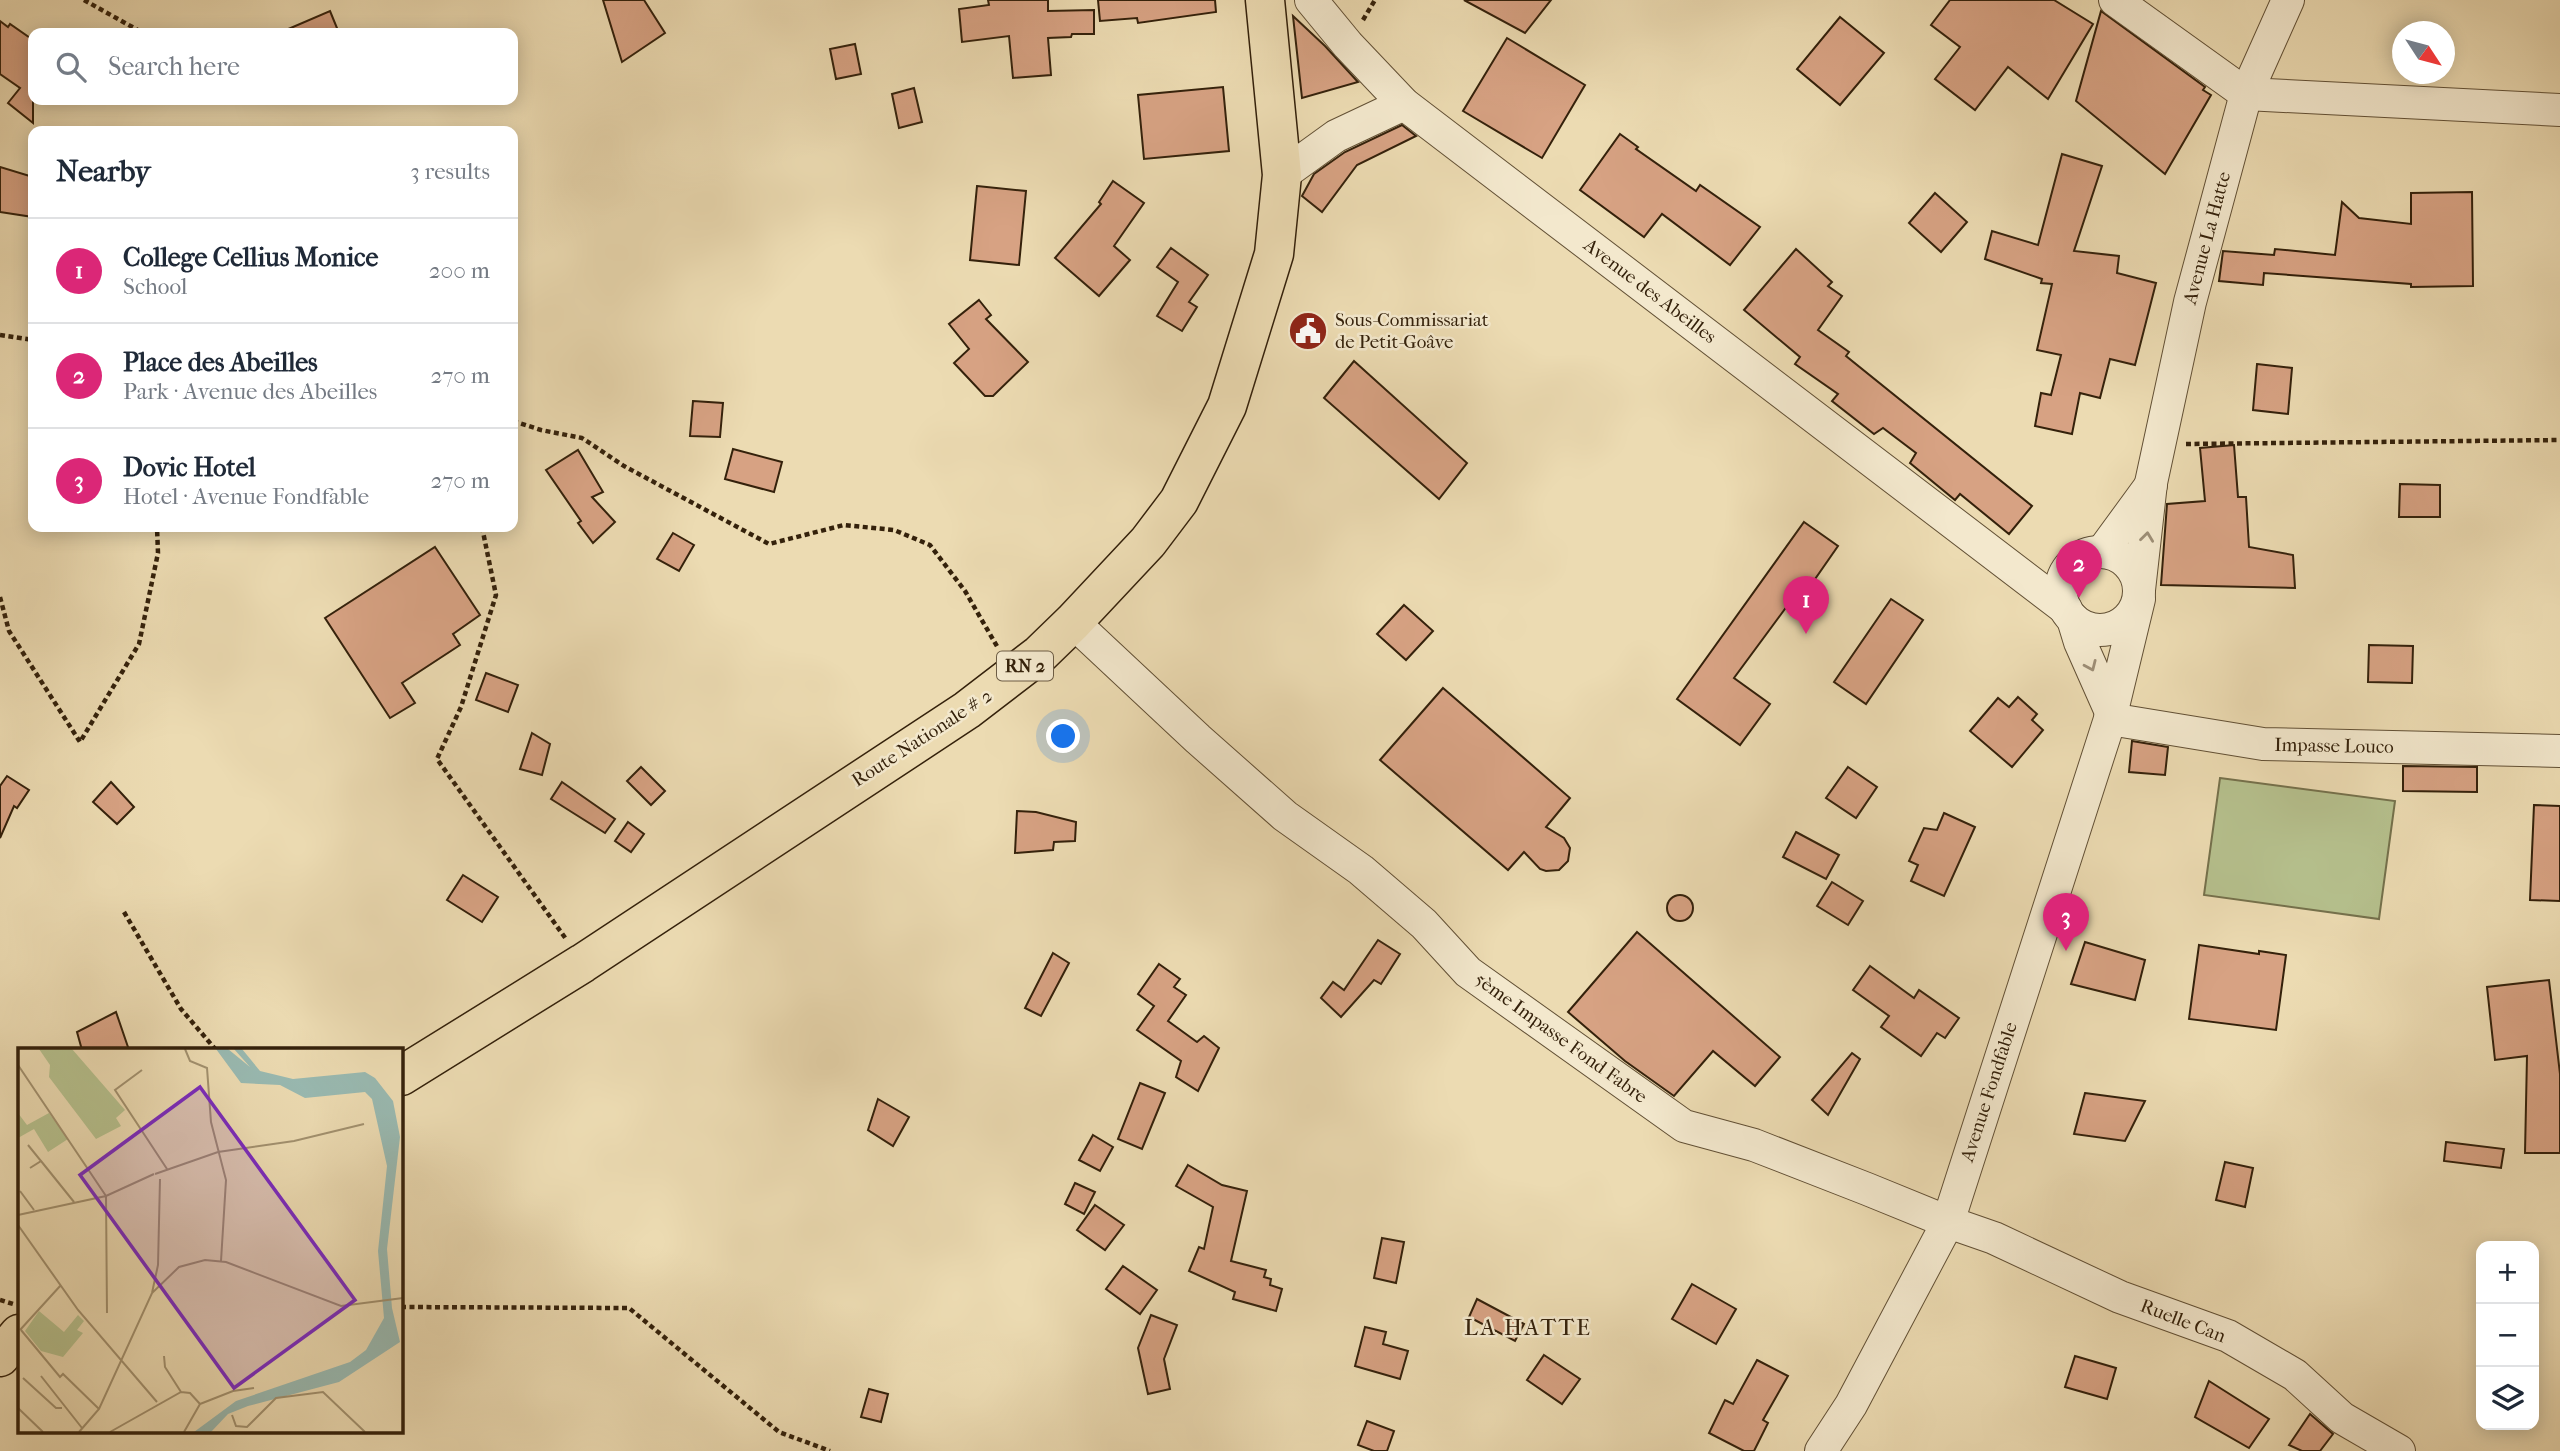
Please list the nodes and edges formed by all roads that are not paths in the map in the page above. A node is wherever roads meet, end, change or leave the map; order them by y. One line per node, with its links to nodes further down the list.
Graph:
1 (1265, 0): 8 (main road, Route Nationale # 2 / RN 2)
2 (1311, 0): 6 (street, Avenue des Abeilles)
3 (2115, 0): 5 (street)
4 (2288, 0): 5 (street, Avenue La Hatte)
5 (2245, 94): 7 (street); 9 (street, Avenue La Hatte)
6 (1404, 104): 8 (street); 11 (street, Avenue des Abeilles)
7 (2560, 110)
8 (1282, 175): 14 (main road, Route Nationale # 2 / RN 2)
9 (2151, 483): 10 (street, Avenue La Hatte); 12 (street, Avenue La Hatte, one-way to 9)
10 (2091, 555): 11 (street); 12 (street); 13 (street)
11 (2007, 564): 13 (street, Avenue des Abeilles)
12 (2139, 594): 13 (street); 15 (street, Avenue Fondfable)
13 (2069, 614): 15 (street, one-way to 15)
14 (1073, 622): 17 (main road, Route Nationale # 2 / RN 2); 18 (street, 5ème Impasse Fond Fabre)
15 (2110, 715): 16 (street, Impasse Louco); 18 (street, Avenue Fondfable)
16 (2560, 751)
17 (402, 1075)
18 (1948, 1222): 21 (street, Avenue Fondfable); 22 (street, Ruelle Can)
19 (18, 1335): 20 (main road)
20 (0, 1357)
21 (1821, 1451)
22 (2399, 1451)

